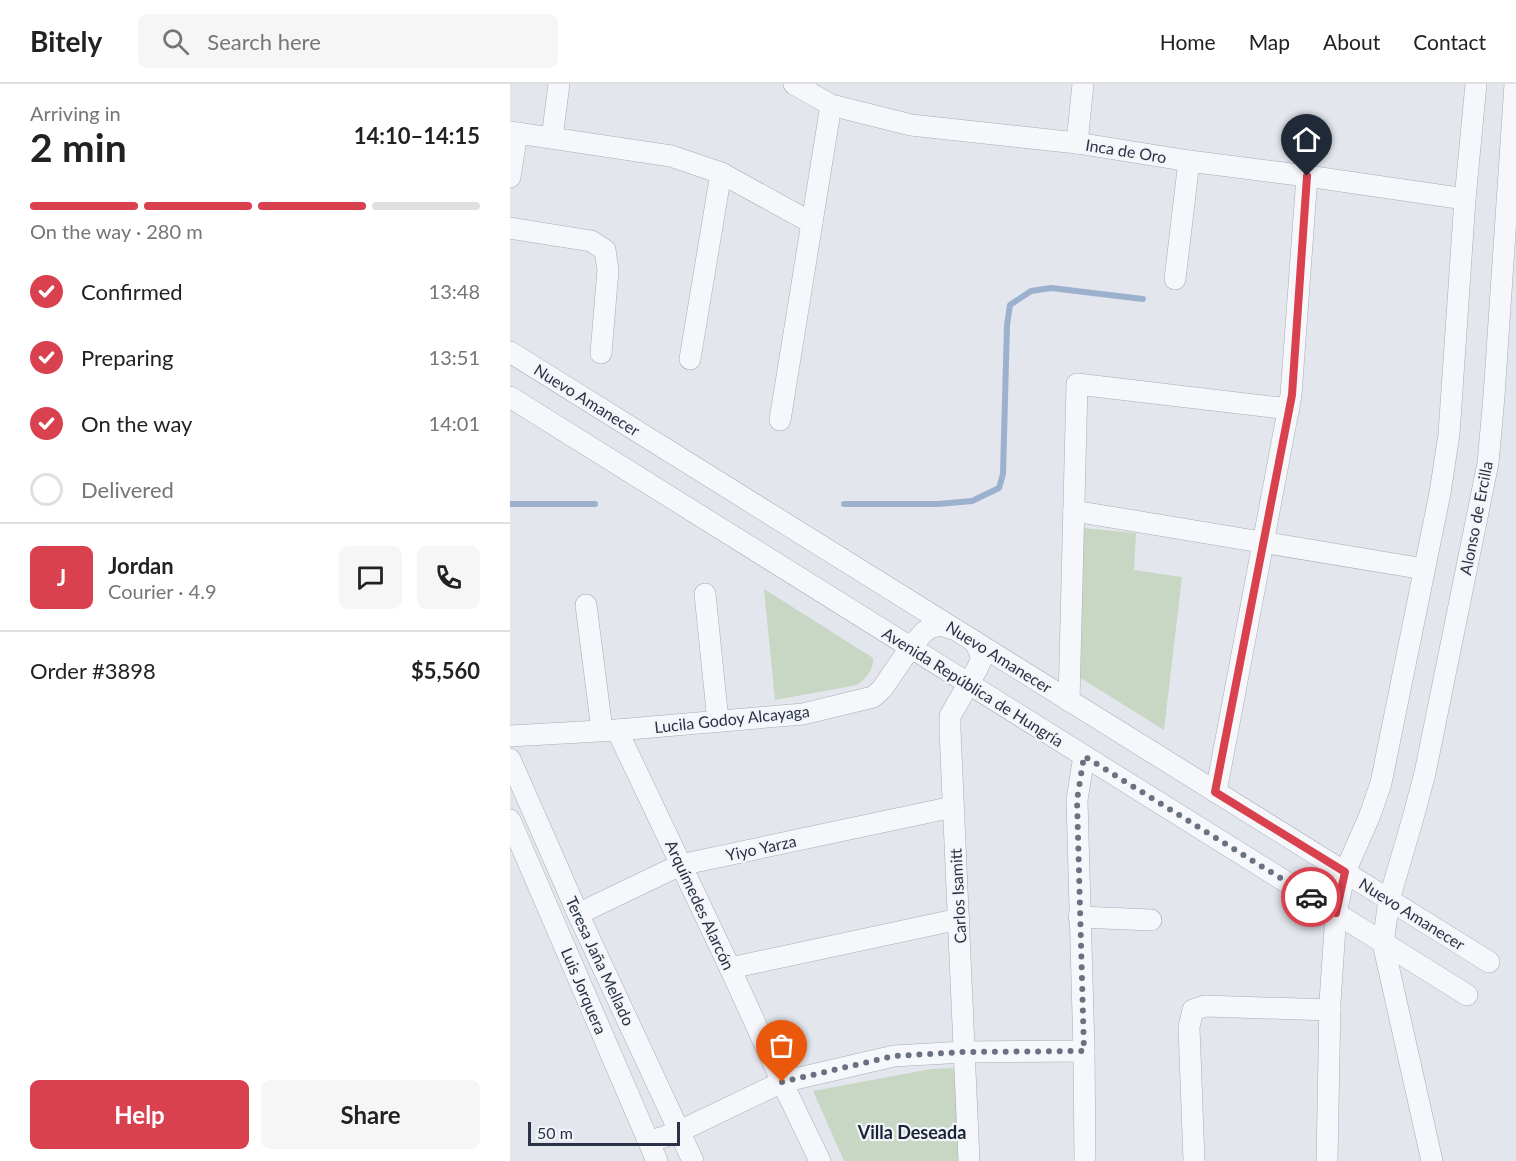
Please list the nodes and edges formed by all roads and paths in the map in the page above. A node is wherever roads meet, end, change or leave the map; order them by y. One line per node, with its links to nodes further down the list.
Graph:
1 (559, 84): 8 (street)
2 (794, 84): 6 (street, Inca de Oro)
3 (1083, 84): 9 (street)
4 (1476, 84): 14 (street)
5 (1516, 84): 44 (street, Alonso de Ercilla)
6 (831, 105): 9 (street, Inca de Oro); 15 (street)
7 (513, 132): 8 (street); 13 (street)
8 (552, 138): 11 (street)
9 (1077, 143): 10 (street, Inca de Oro)
10 (1189, 161): 12 (street, Inca de Oro); 17 (street)
11 (720, 173): 15 (street); 20 (street)
12 (1307, 176): 14 (street, Inca de Oro); 22 (street)
13 (510, 177)
14 (1465, 199): 26 (street)
15 (812, 223): 23 (street)
16 (510, 228): 19 (street)
17 (1175, 279)
18 (510, 352): 29 (street, Nuevo Amanecer)
19 (601, 352)
20 (690, 359)
21 (510, 397): 31 (street, Avenida República de Hungría)
22 (1289, 409): 24 (street); 25 (street)
23 (780, 420)
24 (1074, 511): 25 (street); 33 (street)
25 (1264, 542): 26 (street); 39 (street)
26 (1424, 569): 43 (street)
27 (705, 594): 34 (street)
28 (586, 605): 35 (street, Arquímedes Alarcón)
29 (954, 629): 30 (street, Nuevo Amanecer); 31 (street, Lucila Godoy Alcayaga)
30 (974, 641): 32 (street, Carlos Isamitt); 33 (street, Nuevo Amanecer)
31 (910, 648): 32 (street, Avenida República de Hungría); 34 (street, Lucila Godoy Alcayaga)
32 (969, 684): 37 (street, Avenida República de Hungría); 40 (street, Carlos Isamitt)
33 (1069, 701): 39 (street, Nuevo Amanecer)
34 (718, 721): 35 (street, Lucila Godoy Alcayaga)
35 (609, 730): 36 (street, Lucila Godoy Alcayaga); 42 (street, Arquímedes Alarcón)
36 (510, 736)
37 (1084, 756): 45 (street, Avenida República de Hungría); 47 (street)
38 (510, 759): 46 (street, Teresa Jaña Mellado)
39 (1215, 792): 43 (street, Nuevo Amanecer)
40 (953, 807): 42 (street, Yiyo Yarza); 48 (street, Carlos Isamitt)
41 (510, 820): 59 (street, Luis Jorquera)
42 (680, 865): 46 (street, Yiyo Yarza); 52 (street, Arquímedes Alarcón)
43 (1345, 872): 44 (street, Nuevo Amanecer); 45 (street)
44 (1389, 900): 50 (street, Alonso de Ercilla); 51 (street, Nuevo Amanecer)
45 (1336, 913): 50 (street, Avenida República de Hungría); 54 (street)
46 (578, 914): 58 (street, Teresa Jaña Mellado)
47 (1079, 917): 49 (street); 55 (street)
48 (959, 919): 52 (street); 56 (street, Carlos Isamitt)
49 (1151, 920)
50 (1383, 943): 53 (street, Avenida República de Hungría); 66 (street)
51 (1489, 962)
52 (730, 968): 57 (street, Arquímedes Alarcón)
53 (1467, 995)
54 (1329, 1010): 64 (street); 65 (street)
55 (1084, 1051): 56 (street); 63 (street)
56 (964, 1052): 57 (street); 62 (street, Carlos Isamitt)
57 (782, 1082): 58 (street); 61 (street, Arquímedes Alarcón)
58 (678, 1131): 59 (street); 60 (street, Teresa Jaña Mellado)
59 (653, 1152)
60 (693, 1161)
61 (820, 1161)
62 (969, 1161)
63 (1085, 1161)
64 (1194, 1161)
65 (1327, 1161)
66 (1432, 1161)

